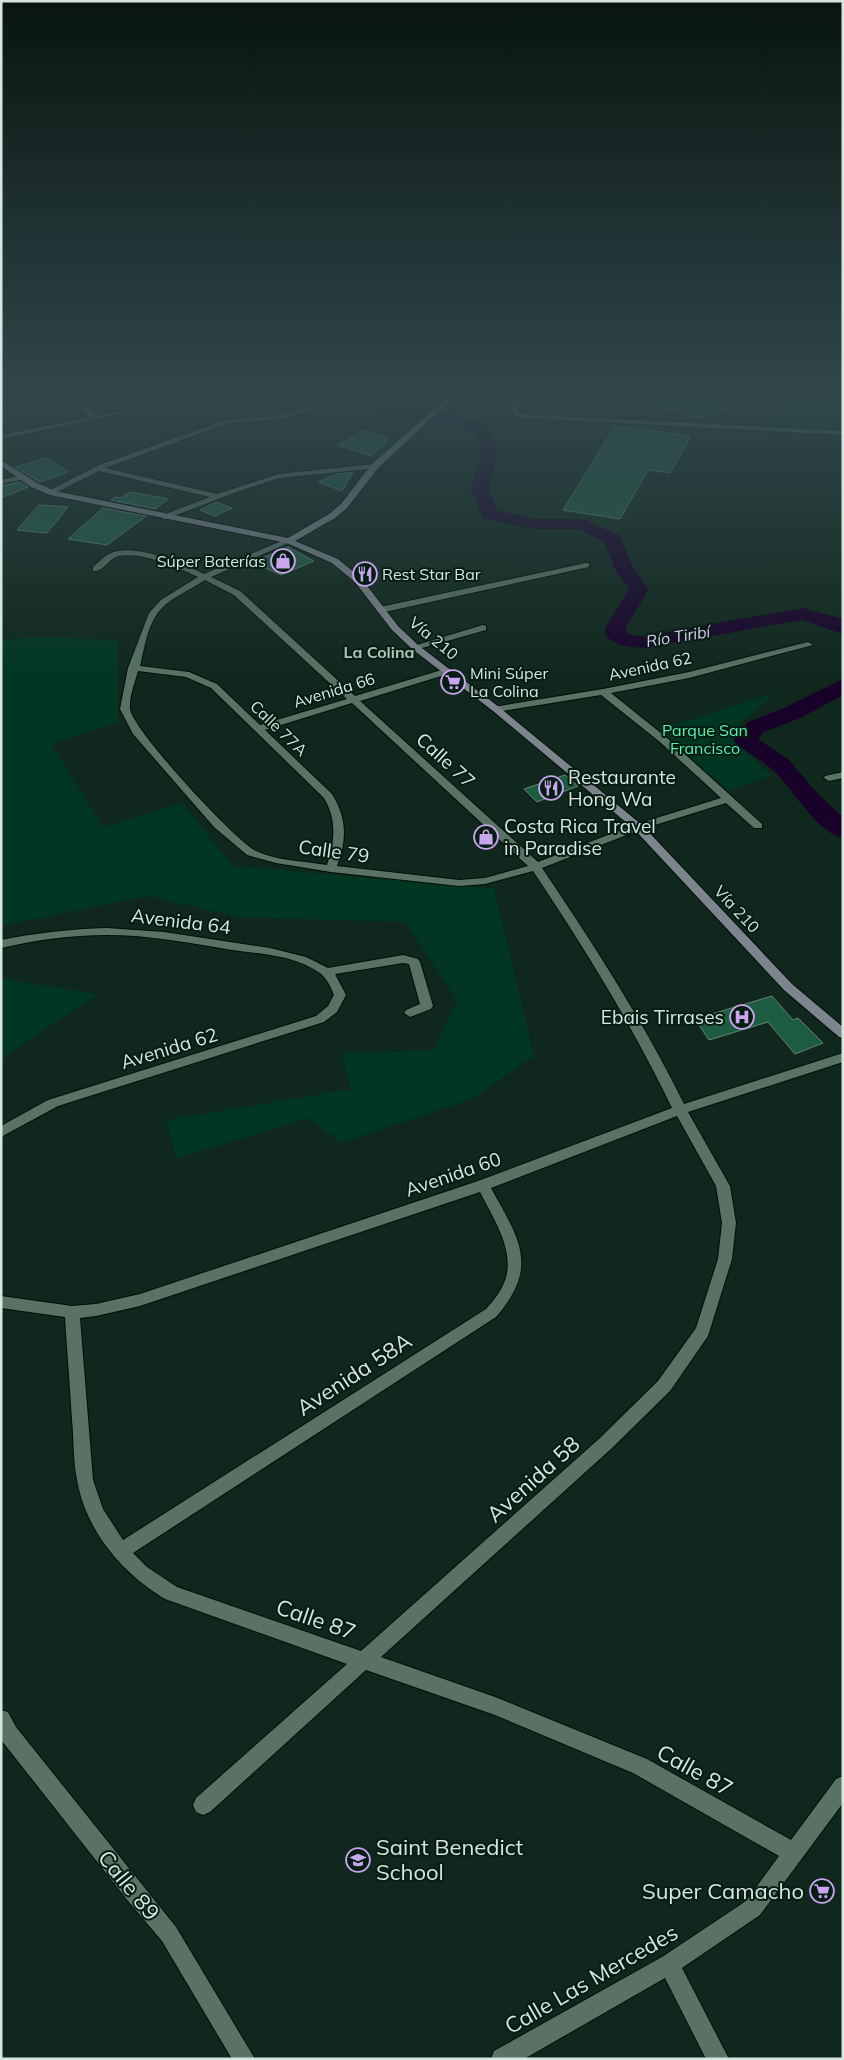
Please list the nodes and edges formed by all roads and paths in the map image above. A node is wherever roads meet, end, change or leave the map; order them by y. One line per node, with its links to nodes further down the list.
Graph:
1 (44, 489): 6 (main road, Vía 210)
2 (56, 489): 6 (street)
3 (188, 489): 7 (street)
4 (238, 489): 7 (street)
5 (357, 489): 9 (main road)
6 (50, 492): 8 (main road, Vía 210)
7 (217, 496): 8 (street)
8 (166, 517): 9 (main road, Vía 210)
9 (290, 541): 12 (street, Calle 79); 13 (main road, Vía 210)
10 (586, 565): 13 (street)
11 (96, 570): 12 (street, Calle 77)
12 (206, 576): 17 (street, Calle 79); 20 (street, Calle 77)
13 (380, 610): 16 (main road, Vía 210)
14 (483, 628): 16 (street)
15 (808, 645): 19 (street, Avenida 62)
16 (415, 647): 18 (main road, Vía 210)
17 (133, 668): 22 (street, Calle 77A); 29 (street, Calle 79)
18 (448, 671): 20 (street, Avenida 66); 21 (main road, Vía 210)
19 (603, 692): 21 (street, Avenida 62); 25 (street)
20 (351, 700): 22 (street, Avenida 66); 28 (street, Calle 77)
21 (496, 709): 27 (main road, Vía 210)
22 (258, 729): 29 (street, Calle 77A)
23 (843, 774): 24 (street)
24 (829, 778)
25 (727, 798): 26 (street); 27 (street)
26 (758, 826)
27 (638, 827): 28 (street, Calle 79); 34 (main road, Vía 210)
28 (536, 867): 29 (street, Calle 79); 36 (street, Calle 77)
29 (331, 869)
30 (1, 944): 31 (street, Avenida 64)
31 (325, 972): 32 (street, Avenida 64); 33 (street)
32 (340, 995): 37 (street, Avenida 62)
33 (410, 1012)
34 (843, 1034)
35 (843, 1057): 36 (street, Avenida 60)
36 (680, 1110): 38 (street, Avenida 60); 42 (street, Avenida 58)
37 (1, 1132)
38 (484, 1185): 40 (street, Avenida 60); 41 (street, Avenida 58A)
39 (1, 1302): 40 (street)
40 (72, 1312): 41 (street, Calle 87)
41 (121, 1551): 42 (street, Calle 87)
42 (362, 1660): 45 (street, Avenida 58); 46 (street, Calle 87)
43 (1, 1719): 48 (street, Calle 89)
44 (843, 1786): 46 (street, Calle Las Mercedes)
45 (203, 1805)
46 (794, 1852): 47 (street, Calle Las Mercedes)
47 (670, 1964): 49 (street, Calle Las Mercedes); 50 (street)
48 (244, 2059)
49 (502, 2059)
50 (718, 2059)

